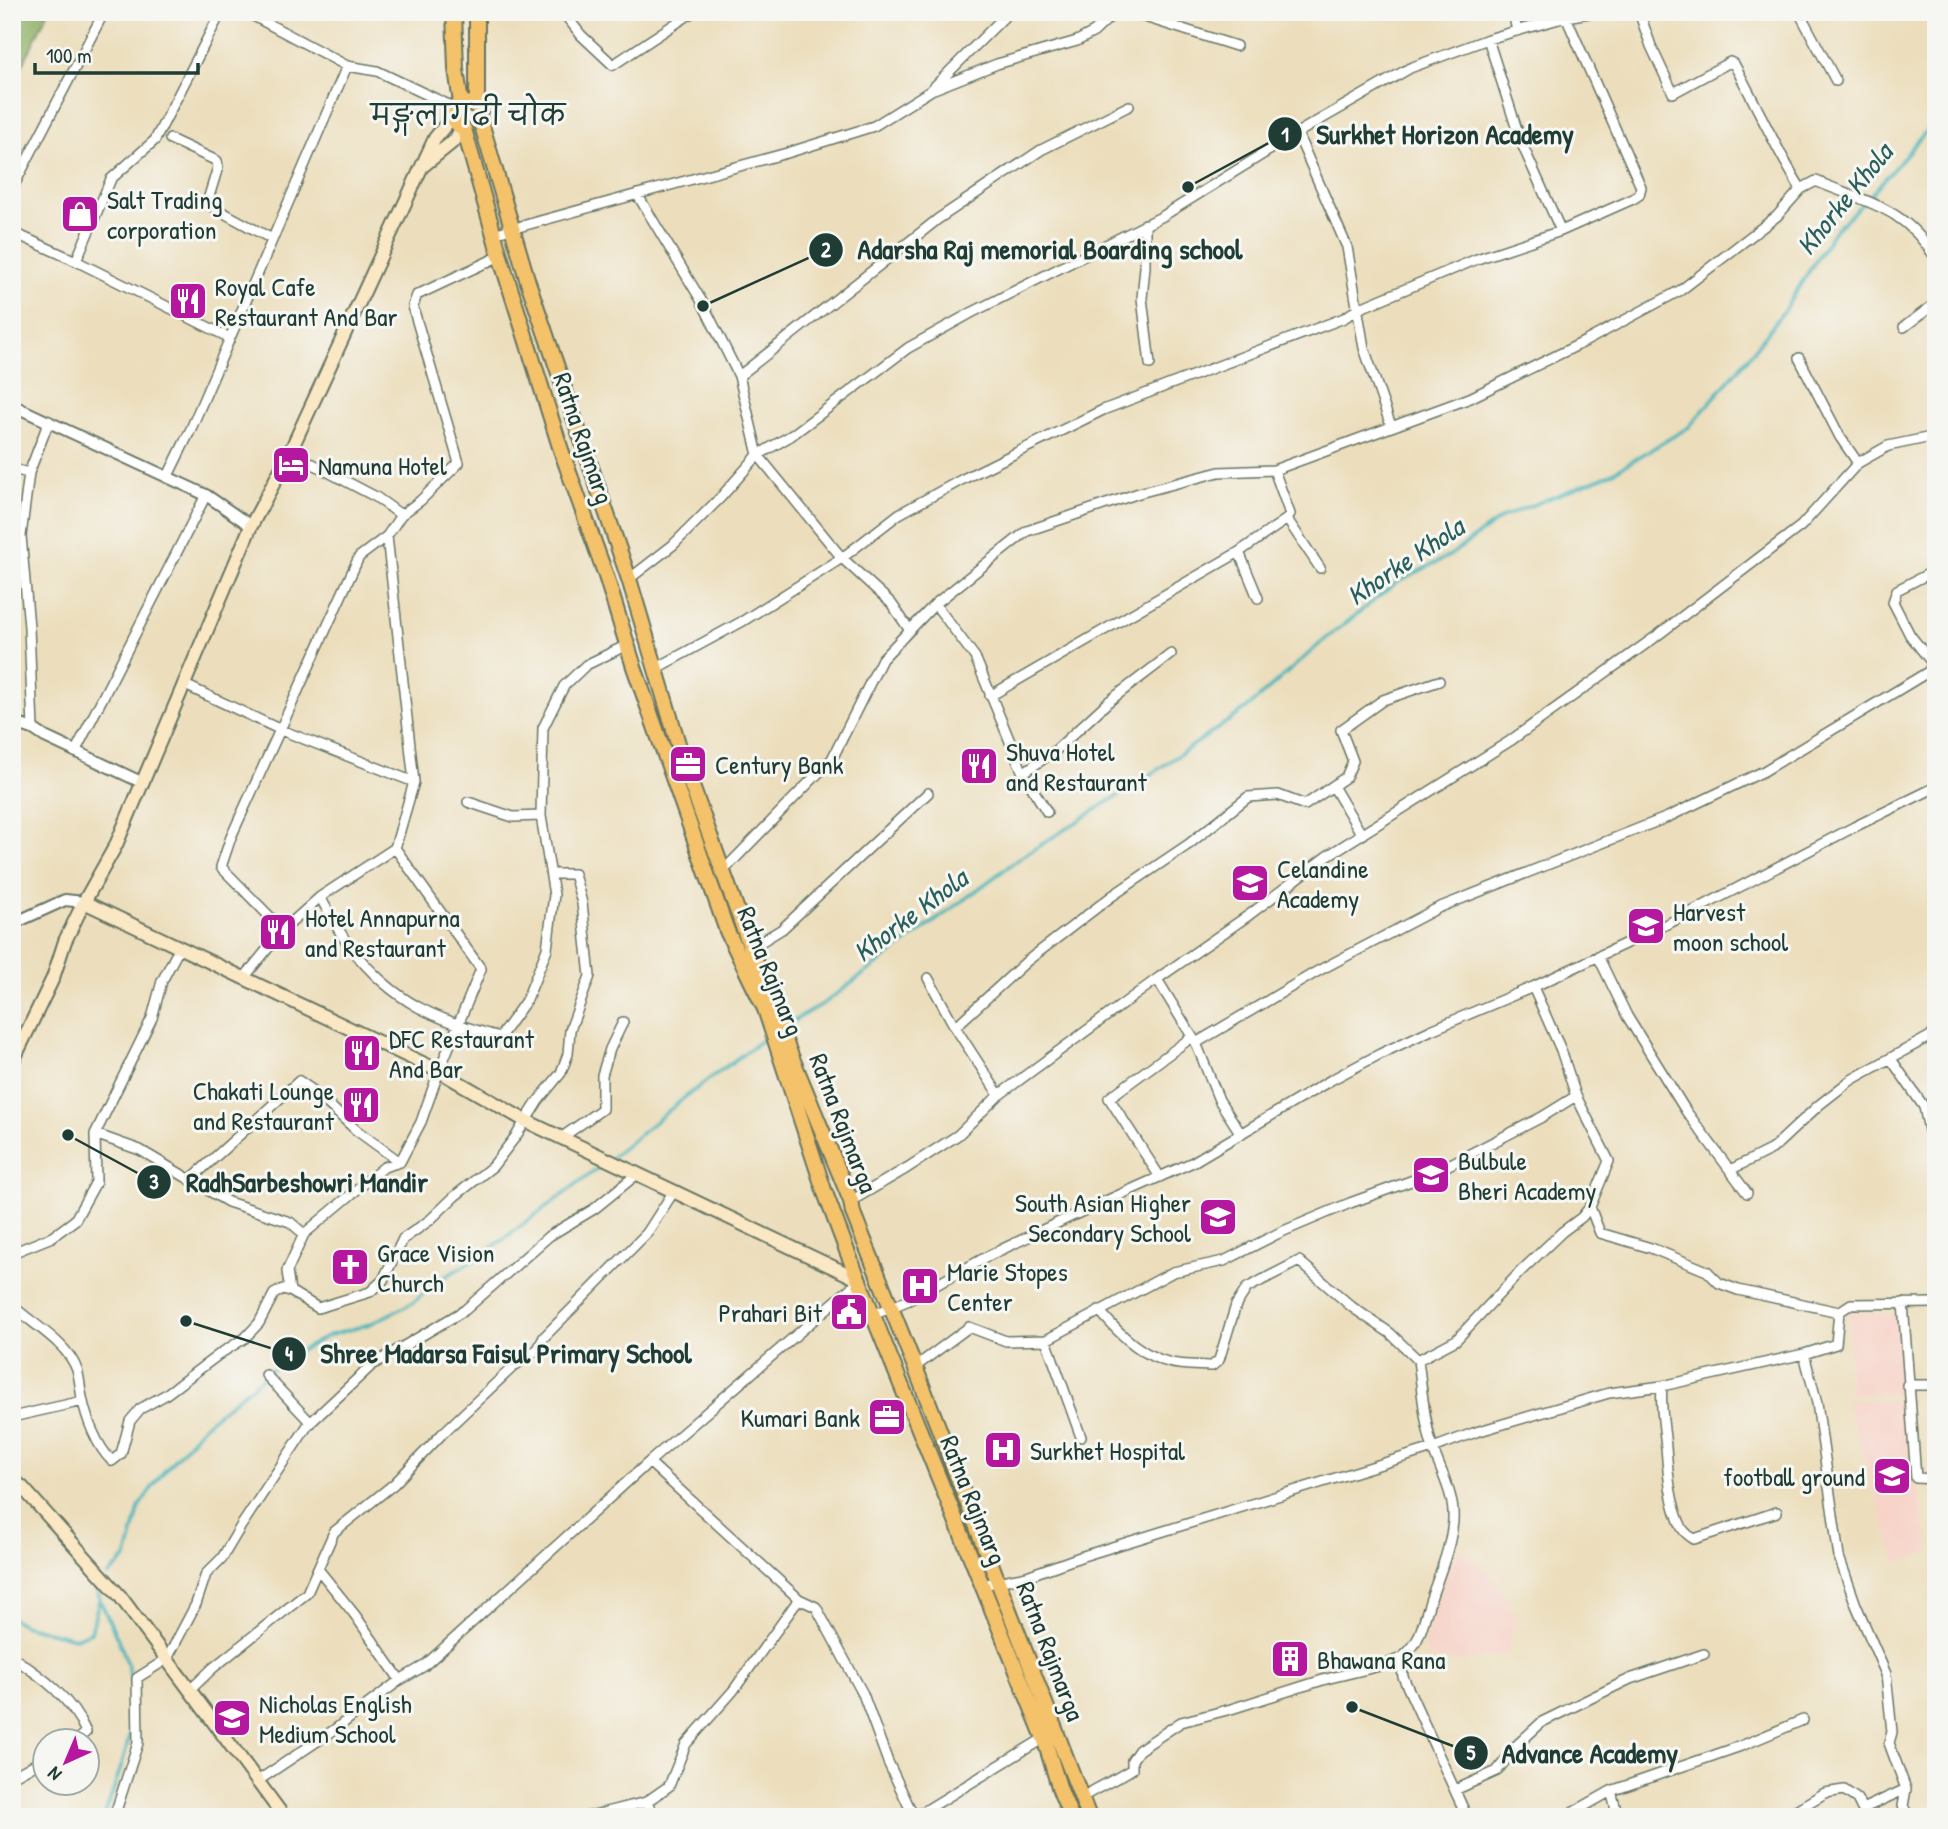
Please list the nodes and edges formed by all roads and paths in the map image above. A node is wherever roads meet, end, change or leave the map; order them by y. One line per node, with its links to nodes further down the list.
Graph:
1 (104, 12): 27 (street)
2 (221, 12): 38 (street)
3 (246, 12): 19 (street)
4 (454, 12): 24 (main road, Ratna Rajmarg)
5 (477, 12): 23 (main road, Ratna Rajmarg)
6 (563, 12): 7 (street)
7 (693, 12)
8 (1009, 12): 21 (street)
9 (1115, 12): 21 (street)
10 (1129, 12): 18 (street)
11 (1513, 12): 16 (street)
12 (1594, 12): 15 (street)
13 (1639, 12): 28 (street)
14 (1798, 12): 20 (street)
15 (1566, 17): 16 (street); 32 (street)
16 (1517, 31): 17 (street)
17 (1488, 39): 25 (street); 32 (street)
18 (1236, 46)
19 (347, 66): 24 (street); 35 (street)
20 (1836, 81)
21 (930, 91): 29 (street)
22 (1129, 106): 45 (street)
23 (479, 112): 24 (main road); 24 (main road); 31 (main road, Ratna Rajmarg)
24 (459, 117): 34 (main road, Ratna Rajmarg); 50 (main road)
25 (1297, 133): 30 (street); 40 (street)
26 (170, 139): 35 (street)
27 (12, 189)
28 (1801, 189): 37 (street); 48 (street)
29 (638, 194): 31 (street); 45 (street)
30 (1145, 224): 44 (street); 51 (street)
31 (513, 228): 34 (street); 67 (main road, Ratna Rajmarg)
32 (1561, 231): 40 (street)
33 (12, 232): 38 (street)
34 (493, 234): 36 (main road, Ratna Rajmarg)
35 (272, 239): 42 (street)
36 (500, 256): 58 (street); 71 (main road, Ratna Rajmarg)
37 (1936, 259)
38 (76, 261): 42 (street)
39 (1936, 303): 41 (street)
40 (1358, 309): 48 (street); 64 (street)
41 (1904, 327)
42 (230, 338): 56 (street)
43 (1799, 358): 52 (street)
44 (1150, 364)
45 (739, 376): 51 (street)
46 (12, 405): 47 (street)
47 (48, 421): 55 (street); 56 (street)
48 (1391, 426): 54 (street)
49 (1936, 436): 52 (street)
50 (290, 452): 58 (street); 60 (main road)
51 (758, 455): 64 (street); 67 (street)
52 (1858, 463): 90 (street)
53 (12, 469): 55 (street)
54 (1274, 470): 59 (street); 69 (street)
55 (29, 473): 62 (street)
56 (167, 478): 57 (street)
57 (206, 495): 60 (street); 80 (street)
58 (401, 515): 61 (street)
59 (1287, 519): 63 (street); 65 (street)
60 (251, 526): 75 (main road)
61 (387, 536): 79 (street); 83 (street)
62 (17, 537): 78 (street)
63 (1238, 552): 68 (street); 76 (street)
64 (842, 558): 70 (street); 73 (street)
65 (1320, 568)
66 (1936, 570): 111 (street)
67 (629, 579): 73 (main road, Ratna Rajmarg)
68 (1258, 598)
69 (935, 604): 70 (street); 76 (street)
70 (909, 629): 92 (street)
71 (627, 646): 89 (street); 105 (main road, Ratna Rajmarg)
72 (1171, 654): 81 (street)
73 (655, 669): 92 (main road, Ratna Rajmarg)
74 (1439, 681): 84 (street)
75 (183, 684): 79 (street); 82 (main road)
76 (990, 696): 81 (street)
77 (12, 722): 78 (street)
78 (33, 729): 80 (street)
79 (281, 730): 83 (street); 97 (street)
80 (75, 752): 82 (street)
81 (1023, 772): 88 (street)
82 (141, 782): 95 (main road)
83 (414, 782): 91 (street)
84 (1333, 786): 90 (street); 108 (street)
85 (1936, 787): 100 (street)
86 (928, 793): 99 (street)
87 (468, 802): 89 (street)
88 (1046, 812)
89 (541, 816): 93 (street)
90 (1362, 835): 103 (street)
91 (395, 848): 94 (street); 107 (street)
92 (722, 873): 99 (main road, Ratna Rajmarg)
93 (552, 874): 107 (street); 117 (street)
94 (320, 897): 97 (street); 107 (street)
95 (83, 902): 96 (street); 98 (main road); 113 (main road)
96 (12, 923)
97 (283, 930): 102 (street)
98 (180, 947): 102 (main road); 118 (street)
99 (751, 948): 105 (main road, Ratna Rajmarg)
100 (1598, 956): 104 (street); 123 (street)
101 (928, 978): 108 (street)
102 (243, 979): 114 (main road)
103 (1157, 979): 111 (street); 115 (street)
104 (1533, 987): 116 (street); 119 (street)
105 (768, 1003): 110 (main road, Ratna Rajmarg)
106 (623, 1022): 120 (street)
107 (458, 1026): 114 (street)
108 (955, 1027): 115 (street)
109 (1936, 1033): 112 (street)
110 (778, 1038): 129 (main road, Ratna Rajmarga); 133 (main road, Ratna Rajmarg)
111 (1194, 1040): 119 (street); 125 (street)
112 (1891, 1059): 122 (street); 123 (street)
113 (12, 1063)
114 (439, 1070): 117 (main road); 121 (street)
115 (999, 1095): 129 (street)
116 (1576, 1096): 130 (street); 141 (street)
117 (524, 1120): 120 (main road); 136 (street)
118 (95, 1134): 126 (street); 134 (street)
119 (1241, 1134): 125 (street)
120 (561, 1138): 124 (main road)
121 (400, 1162): 126 (street); 131 (street)
122 (1936, 1162)
123 (1730, 1170): 128 (street)
124 (636, 1175): 127 (main road); 154 (street)
125 (1160, 1177): 140 (street)
126 (191, 1179): 131 (street)
127 (674, 1191): 135 (main road); 161 (street)
128 (1747, 1193)
129 (851, 1201): 132 (main road, Ratna Rajmarga)
130 (1590, 1207): 142 (street); 146 (street)
131 (304, 1234): 136 (street)
132 (864, 1242): 133 (main road); 140 (main road, Ratna Rajmarga)
133 (847, 1251): 135 (main road, Ratna Rajmarg)
134 (12, 1253)
135 (860, 1280): 143 (main road, Ratna Rajmarg); 157 (street)
136 (290, 1291): 152 (street)
137 (1903, 1303): 138 (street); 142 (street); 149 (street)
138 (1936, 1303)
139 (12, 1305): 152 (street)
140 (889, 1308): 143 (street); 147 (main road, Ratna Rajmarga)
141 (1099, 1310): 144 (street); 146 (street)
142 (1839, 1312): 145 (street)
143 (873, 1315): 163 (main road, Ratna Rajmarg)
144 (1046, 1340): 147 (street); 155 (street)
145 (1804, 1354): 151 (street); 178 (street)
146 (1418, 1360): 156 (street)
147 (915, 1367): 162 (main road, Ratna Rajmarga)
148 (266, 1375): 154 (street)
149 (1907, 1385): 150 (street); 159 (street)
150 (1936, 1385)
151 (1662, 1386): 156 (street); 160 (street)
152 (83, 1401): 153 (street)
153 (12, 1418)
154 (311, 1423): 168 (street)
155 (1081, 1437)
156 (1433, 1448): 162 (street); 167 (street)
157 (649, 1462): 164 (street); 169 (street)
158 (12, 1479): 168 (main road)
159 (1936, 1479)
160 (1777, 1513)
161 (318, 1569): 169 (street); 170 (street)
162 (998, 1581): 163 (street); 177 (main road, Ratna Rajmarga)
163 (982, 1585): 173 (main road, Ratna Rajmarg)
164 (799, 1599): 183 (street); 189 (street)
165 (1703, 1654): 180 (street)
166 (12, 1657): 172 (street)
167 (1401, 1658): 180 (street); 182 (street)
168 (167, 1659): 170 (main road); 185 (street)
169 (400, 1680): 176 (street)
170 (189, 1690): 176 (main road)
171 (1803, 1720): 181 (street)
172 (84, 1728)
173 (1044, 1738): 179 (main road, Ratna Rajmarg); 189 (street)
174 (32, 1766): 175 (street)
175 (12, 1777)
176 (256, 1782): 186 (main road)
177 (1075, 1783): 179 (main road); 182 (main road, Ratna Rajmarga)
178 (1906, 1789): 184 (street); 196 (street)
179 (1060, 1790): 190 (main road, Ratna Rajmarg)
180 (1455, 1790): 192 (street)
181 (1611, 1791): 193 (street); 194 (street)
182 (1081, 1797): 191 (main road, Ratna Rajmarga)
183 (646, 1802): 187 (street); 188 (street)
184 (1864, 1813): 195 (street)
185 (114, 1817)
186 (284, 1817)
187 (586, 1817)
188 (656, 1817)
189 (915, 1817)
190 (1071, 1817)
191 (1088, 1817)
192 (1467, 1817)
193 (1565, 1817)
194 (1618, 1817)
195 (1784, 1817)
196 (1909, 1817)

